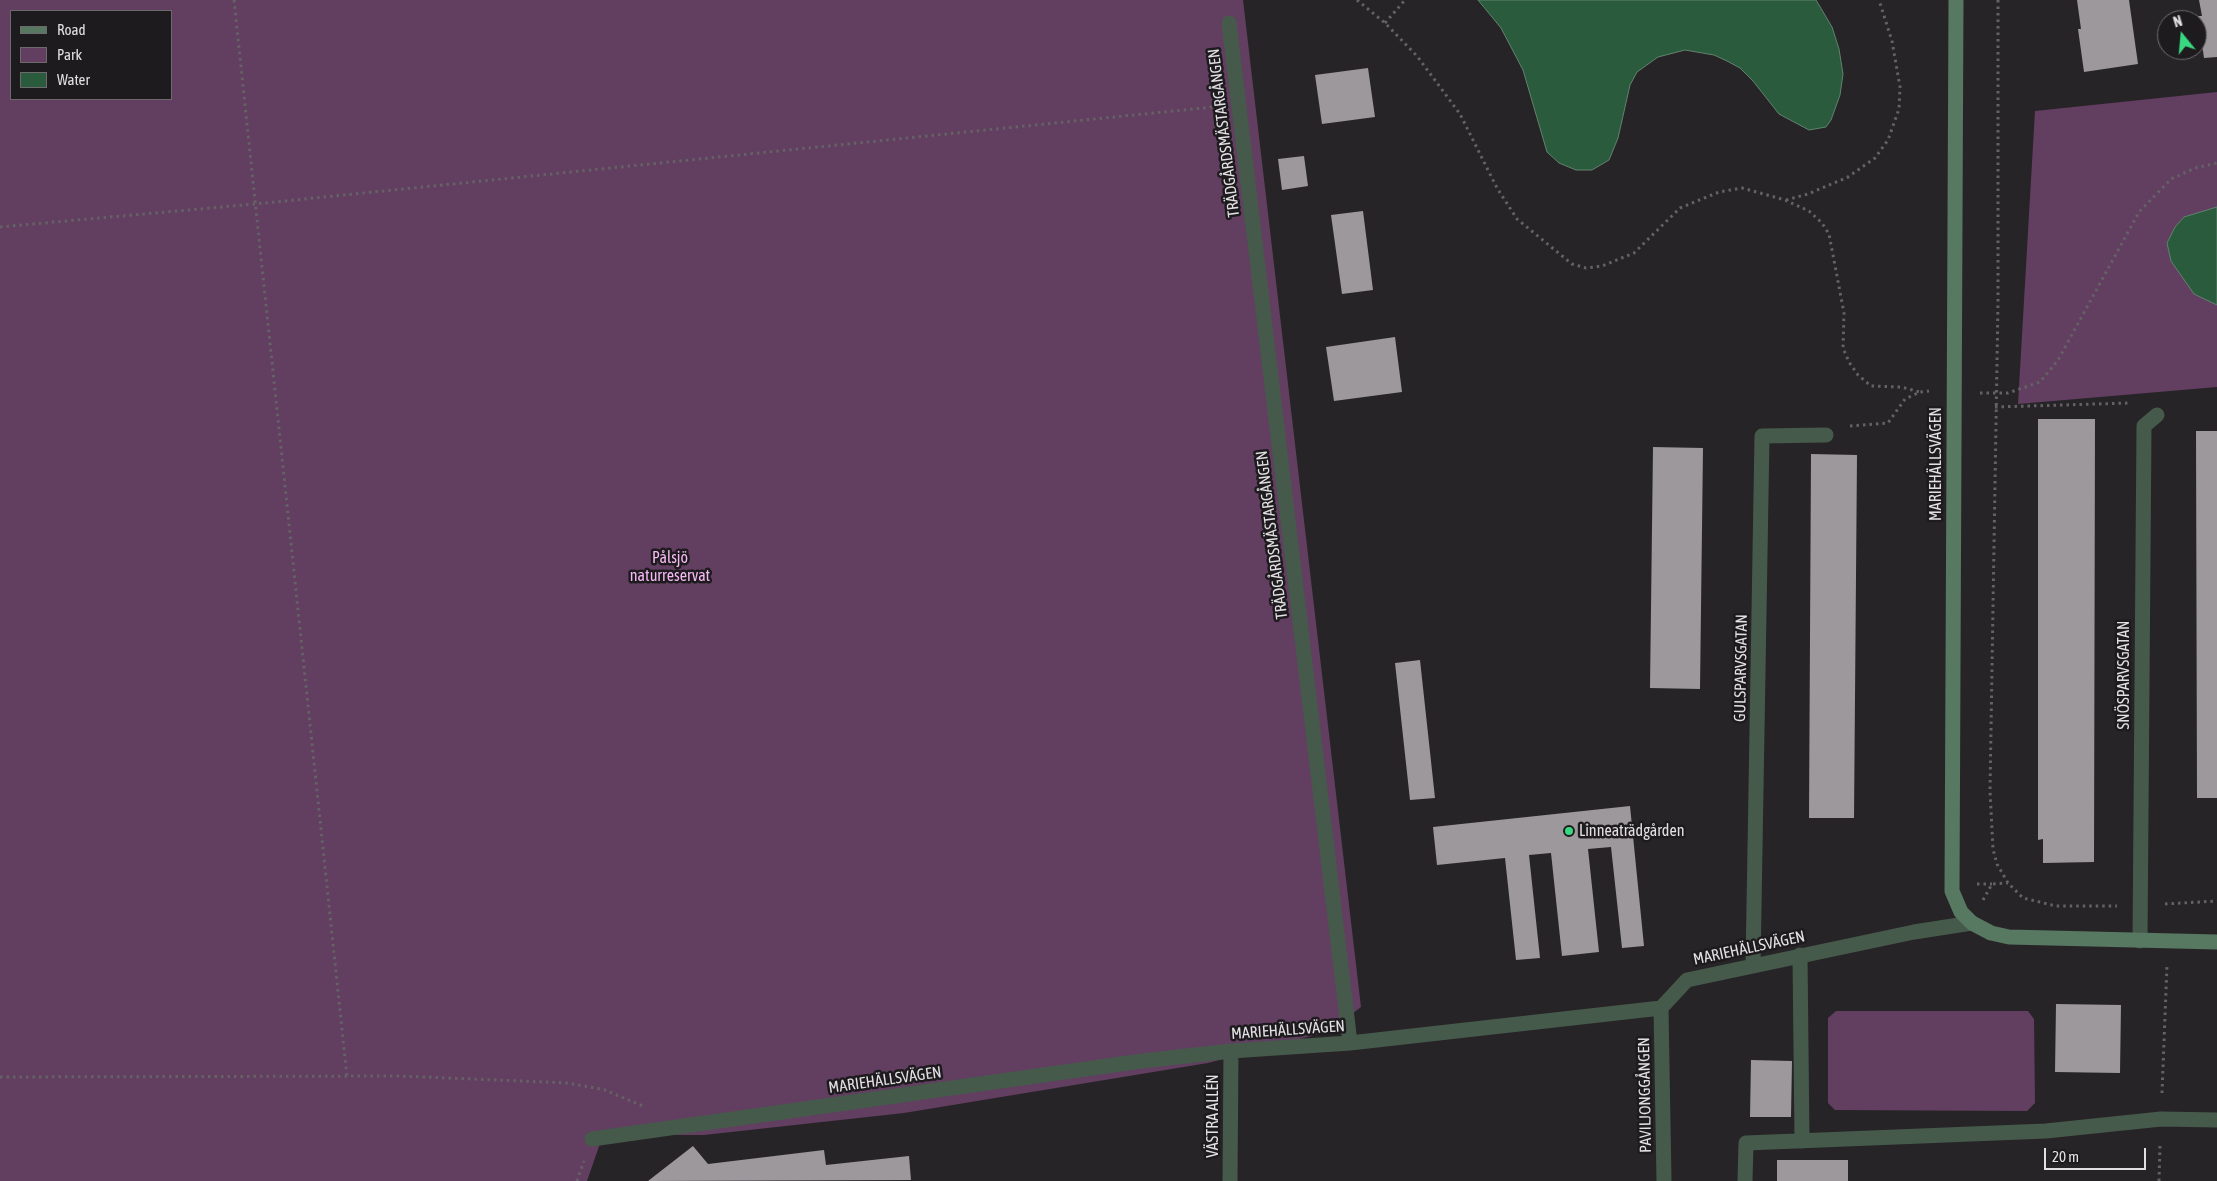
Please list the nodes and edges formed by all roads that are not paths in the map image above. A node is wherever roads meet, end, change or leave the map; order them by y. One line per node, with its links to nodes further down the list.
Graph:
1 (1956, 0): 5 (street, MARIEHÄLLSVÄGEN)
2 (1229, 23): 11 (street, TRÄDGÅRDSMÄSTARGÅNGEN)
3 (2156, 415): 6 (street, SNÖSPARVSGATAN)
4 (1826, 435): 9 (street, GULSPARVSGATAN)
5 (1972, 922): 6 (street, MARIEHÄLLSVÄGEN); 8 (street, MARIEHÄLLSVÄGEN)
6 (2140, 941): 7 (street, MARIEHÄLLSVÄGEN)
7 (2217, 942)
8 (1800, 956): 9 (street, MARIEHÄLLSVÄGEN); 15 (street)
9 (1753, 965): 10 (street, MARIEHÄLLSVÄGEN)
10 (1661, 1008): 11 (street, MARIEHÄLLSVÄGEN); 17 (street, PAVILJONGGÅNGEN)
11 (1350, 1043): 12 (street, MARIEHÄLLSVÄGEN)
12 (1231, 1051): 14 (street, MARIEHÄLLSVÄGEN); 16 (street, VÄSTRA ALLÉN)
13 (2217, 1120): 15 (street)
14 (592, 1139)
15 (1802, 1141): 18 (street)
16 (1230, 1181)
17 (1664, 1181)
18 (1745, 1181)

